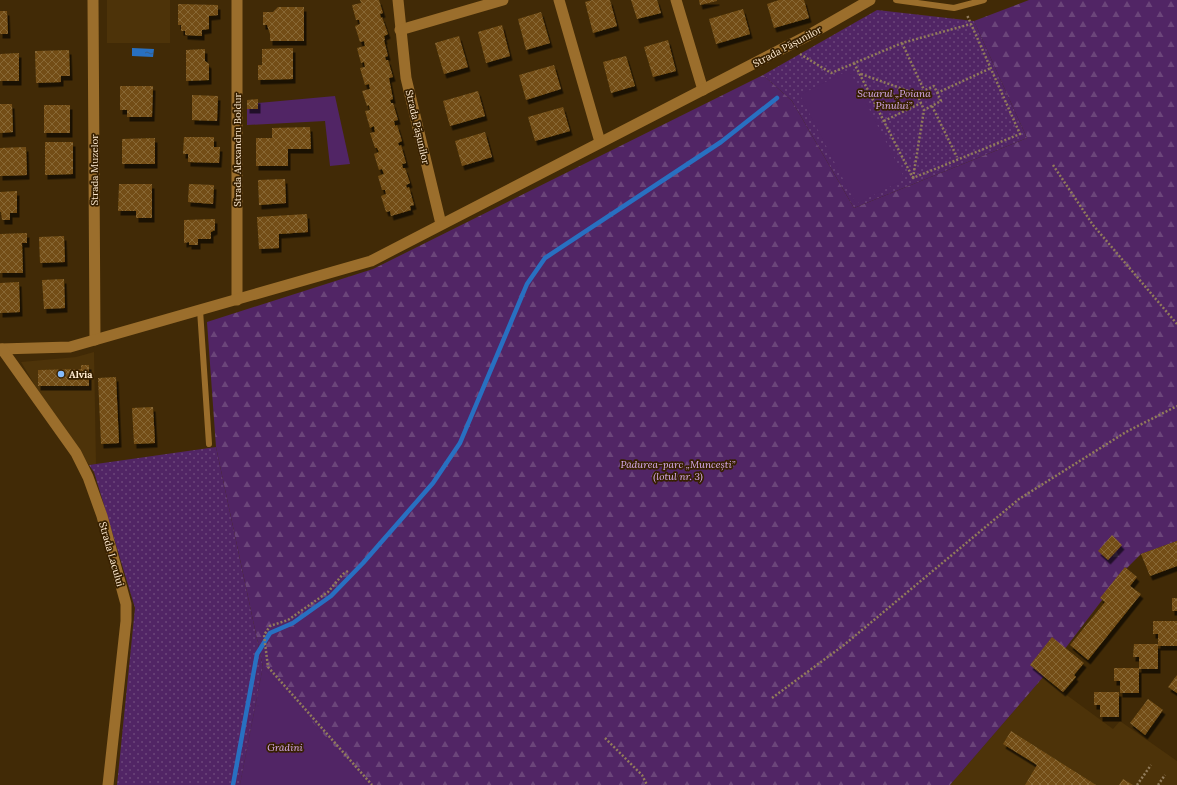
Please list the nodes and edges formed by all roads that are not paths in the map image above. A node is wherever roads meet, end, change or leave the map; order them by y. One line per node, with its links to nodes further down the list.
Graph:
1 (93, 0): 18 (street, Strada Muzelor)
2 (237, 0): 16 (street, Strada Alexandru Boldur)
3 (398, 0): 12 (street, Strada Pășunilor)
4 (503, 0): 12 (street)
5 (559, 0): 14 (street)
6 (676, 0): 13 (street)
7 (870, 0): 13 (street, Strada Pășunilor)
8 (896, 0): 11 (lane)
9 (949, 0): 11 (lane)
10 (984, 0): 11 (lane)
11 (954, 8)
12 (400, 30): 15 (street, Strada Pășunilor)
13 (703, 90): 14 (street, Strada Pășunilor)
14 (600, 142): 15 (street, Strada Pășunilor)
15 (441, 224): 16 (street, Strada Pășunilor)
16 (237, 300): 17 (street, Strada Pășunilor)
17 (200, 310): 18 (street, Strada Pășunilor); 20 (lane)
18 (96, 340): 19 (street, Strada Pășunilor)
19 (1, 350): 21 (street, Strada Lacului)
20 (209, 444)
21 (108, 785)

